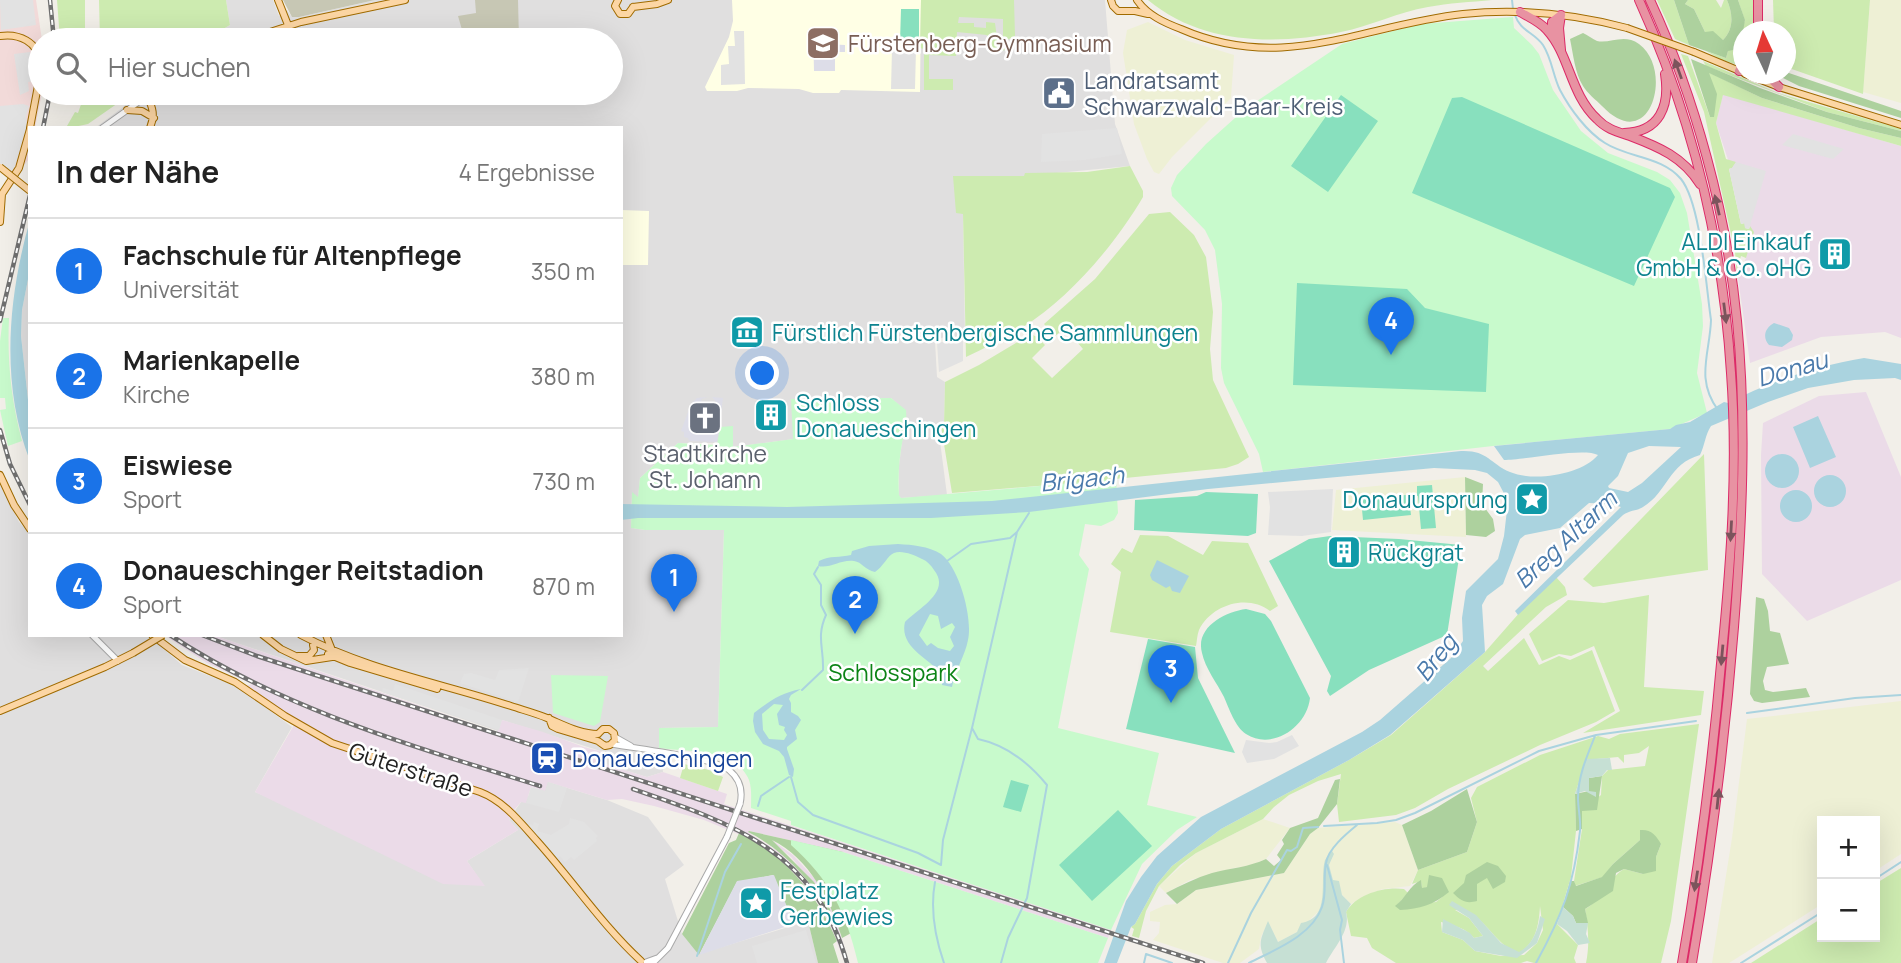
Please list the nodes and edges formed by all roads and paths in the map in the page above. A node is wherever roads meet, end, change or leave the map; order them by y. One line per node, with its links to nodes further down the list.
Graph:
1 (278, 0): 17 (main road)
2 (405, 0): 17 (main road)
3 (608, 0): 10 (main road)
4 (668, 0): 11 (main road)
5 (1111, 0): 12 (main road)
6 (1137, 0): 12 (main road); 14 (main road)
7 (1639, 0): 22 (highway)
8 (1651, 0): 43 (highway, one-way to 8)
9 (1758, 0): 16 (highway)
10 (617, 1): 11 (main road)
11 (632, 4)
12 (1130, 11): 14 (main road)
13 (1520, 12): 14 (main road); 15 (main road); 20 (highway)
14 (1153, 15)
15 (1561, 15): 20 (highway); 23 (highway); 24 (main road, bridge)
16 (1758, 21)
17 (288, 25): 18 (main road)
18 (279, 28)
19 (0, 36): 21 (main road)
20 (1552, 36): 23 (highway)
21 (28, 43)
22 (1659, 48): 37 (highway); 41 (highway)
23 (1562, 57): 37 (highway)
24 (1733, 68)
25 (1772, 84): 27 (main road)
26 (1776, 84): 27 (highway)
27 (1779, 87): 33 (main road)
28 (34, 105): 34 (main road)
29 (134, 105): 31 (street)
30 (152, 105): 32 (main road)
31 (127, 110): 32 (main road); 35 (street)
32 (154, 118): 36 (main road)
33 (1901, 125)
34 (30, 126)
35 (105, 126)
36 (151, 126)
37 (1621, 133): 41 (highway)
38 (28, 135): 42 (main road)
39 (0, 167): 40 (main road, bridge)
40 (28, 189)
41 (1706, 197): 43 (highway, one-way to 43)
42 (0, 222)
43 (1738, 446): 46 (highway)
44 (0, 475): 45 (main road)
45 (28, 526)
46 (1733, 587): 62 (highway, one-way to 62); 63 (highway, one-way to 46)
47 (94, 637): 57 (street)
48 (155, 637): 61 (main road, Güterstraße)
49 (160, 637): 57 (main road, bridge)
50 (266, 637): 55 (main road)
51 (303, 637): 54 (main road)
52 (322, 637): 54 (main road)
53 (325, 637): 56 (main road)
54 (315, 644): 55 (main road); 56 (main road)
55 (289, 653): 56 (main road)
56 (334, 654): 59 (main road)
57 (118, 662): 58 (main road)
58 (0, 711)
59 (598, 738): 60 (main road); 60 (main road)
60 (614, 740): 61 (street, bridge)
61 (644, 962)
62 (1682, 963)
63 (1692, 963)

